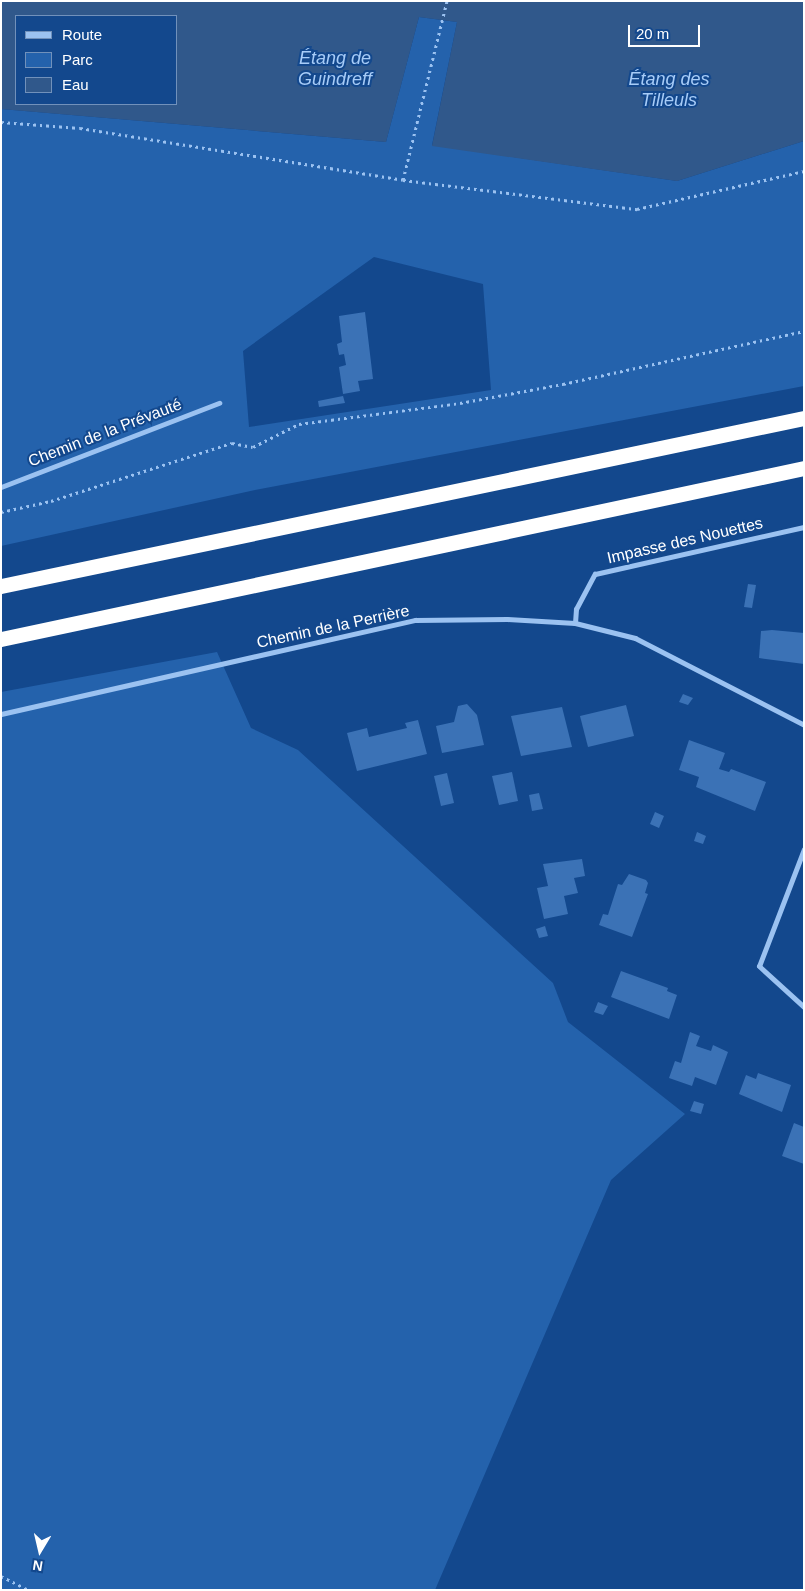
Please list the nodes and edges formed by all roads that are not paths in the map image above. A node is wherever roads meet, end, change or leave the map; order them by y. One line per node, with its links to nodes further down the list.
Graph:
1 (219, 403): 4 (street, Chemin de la Prévauté)
2 (804, 418): 6 (highway)
3 (804, 468): 8 (highway)
4 (1, 487)
5 (804, 527): 7 (street, Impasse des Nouettes)
6 (1, 586)
7 (575, 623): 9 (street, Chemin de la Perrière); 10 (street, Chemin de la Perrière)
8 (1, 638)
9 (1, 714)
10 (804, 725)
11 (804, 850): 12 (street)
12 (804, 1007)

